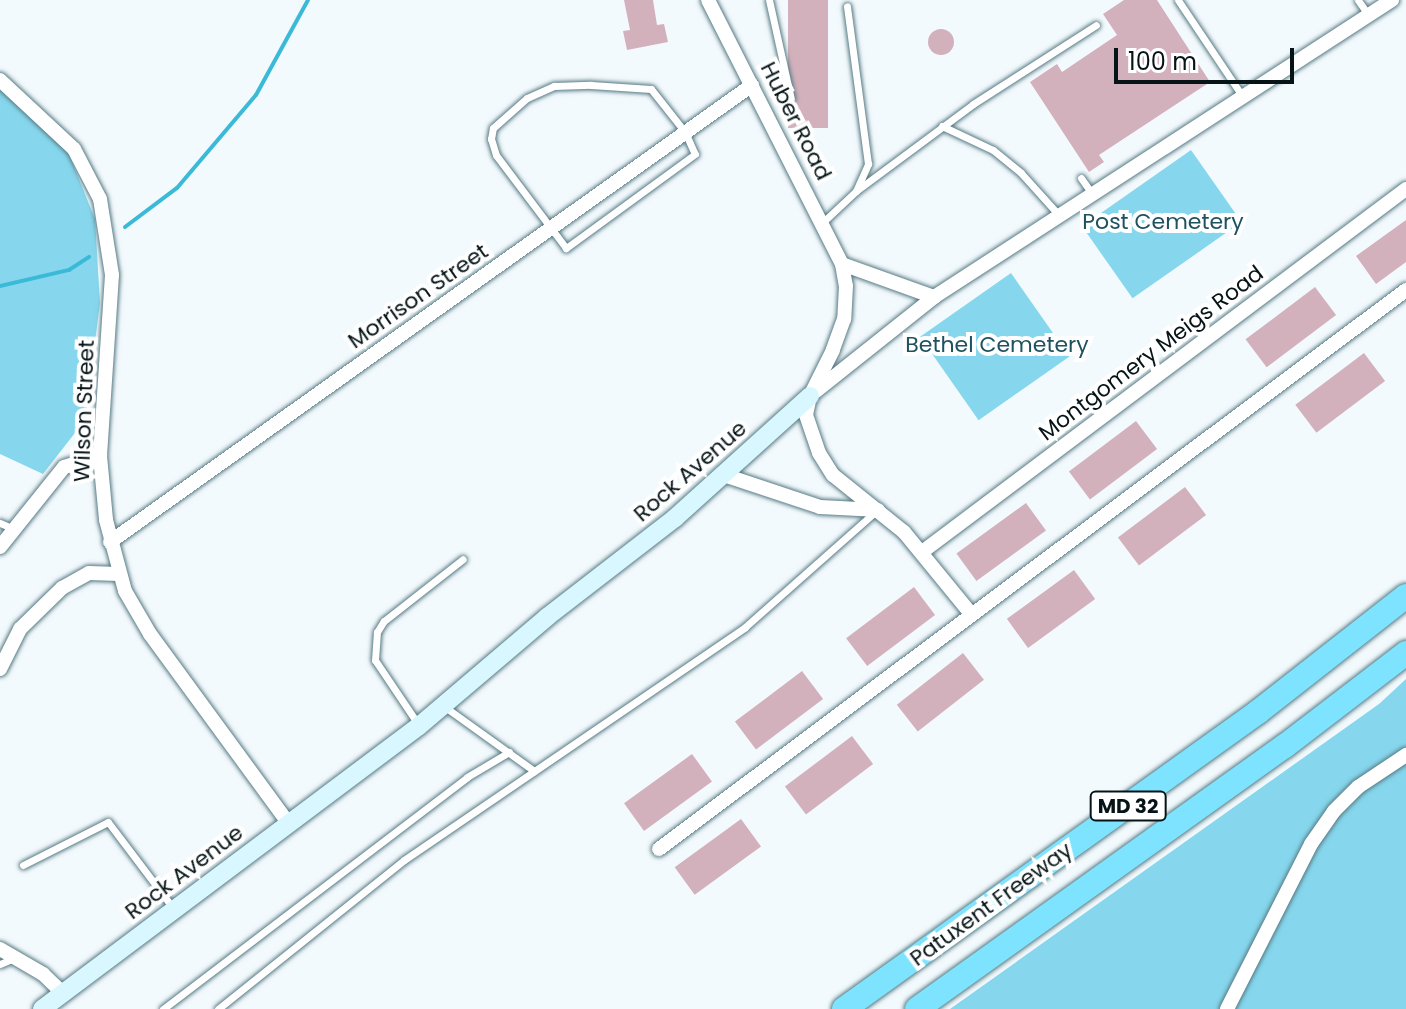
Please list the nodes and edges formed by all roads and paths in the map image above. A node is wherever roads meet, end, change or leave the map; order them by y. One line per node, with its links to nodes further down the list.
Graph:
1 (708, 0): 10 (street, Huber Road)
2 (769, 0): 12 (lane)
3 (1178, 0): 11 (lane)
4 (1358, 0): 7 (lane)
5 (1392, 0): 7 (street, Rock Avenue)
6 (847, 6): 17 (lane)
7 (1369, 16): 11 (street, Rock Avenue)
8 (1096, 25): 13 (lane)
9 (0, 80): 26 (street, Wilson Street)
10 (752, 85): 14 (street, Morrison Street); 20 (street, Huber Road)
11 (1243, 97): 18 (street, Rock Avenue)
12 (791, 99)
13 (942, 126): 17 (lane); 19 (lane)
14 (685, 132): 21 (street, Morrison Street); 21 (lane); 21 (lane)
15 (1081, 178): 18 (lane)
16 (1406, 189): 32 (street, Montgomery Meigs Road)
17 (856, 191): 20 (lane)
18 (1092, 194): 19 (street, Rock Avenue)
19 (1059, 215): 24 (street, Rock Avenue)
20 (823, 222): 22 (street, Huber Road)
21 (550, 228): 30 (street, Morrison Street)
22 (842, 264): 24 (street); 25 (street, Huber Road)
23 (1406, 290): 36 (street)
24 (934, 297): 25 (street, Rock Avenue)
25 (810, 396): 27 (street, Rock Avenue); 28 (street)
26 (100, 456): 29 (street); 30 (street, Wilson Street)
27 (724, 475): 28 (street); 39 (street, Rock Avenue)
28 (878, 510): 32 (street); 43 (lane)
29 (7, 526): 31 (street)
30 (110, 542): 34 (street, Wilson Street)
31 (0, 547)
32 (922, 552): 36 (street)
33 (463, 559): 40 (lane)
34 (119, 574): 38 (street); 44 (street, Wilson Street)
35 (1406, 596): 55 (highway, Patuxent Freeway / MD 32)
36 (971, 614): 45 (street)
37 (1406, 653): 56 (highway, Patuxent Freeway / MD 32)
38 (0, 669)
39 (444, 706): 40 (street, Rock Avenue); 41 (lane)
40 (419, 726): 44 (street, Rock Avenue)
41 (509, 752): 43 (lane); 53 (lane)
42 (1406, 755): 57 (street)
43 (534, 771): 54 (lane)
44 (289, 824): 47 (street, Rock Avenue)
45 (659, 849)
46 (23, 865): 47 (lane)
47 (175, 909): 51 (street, Rock Avenue)
48 (0, 949): 49 (street)
49 (16, 957): 50 (lane); 51 (street)
50 (0, 964)
51 (63, 993): 52 (street, Rock Avenue)
52 (42, 1009)
53 (163, 1009)
54 (218, 1009)
55 (844, 1009)
56 (917, 1009)
57 (1227, 1009)

